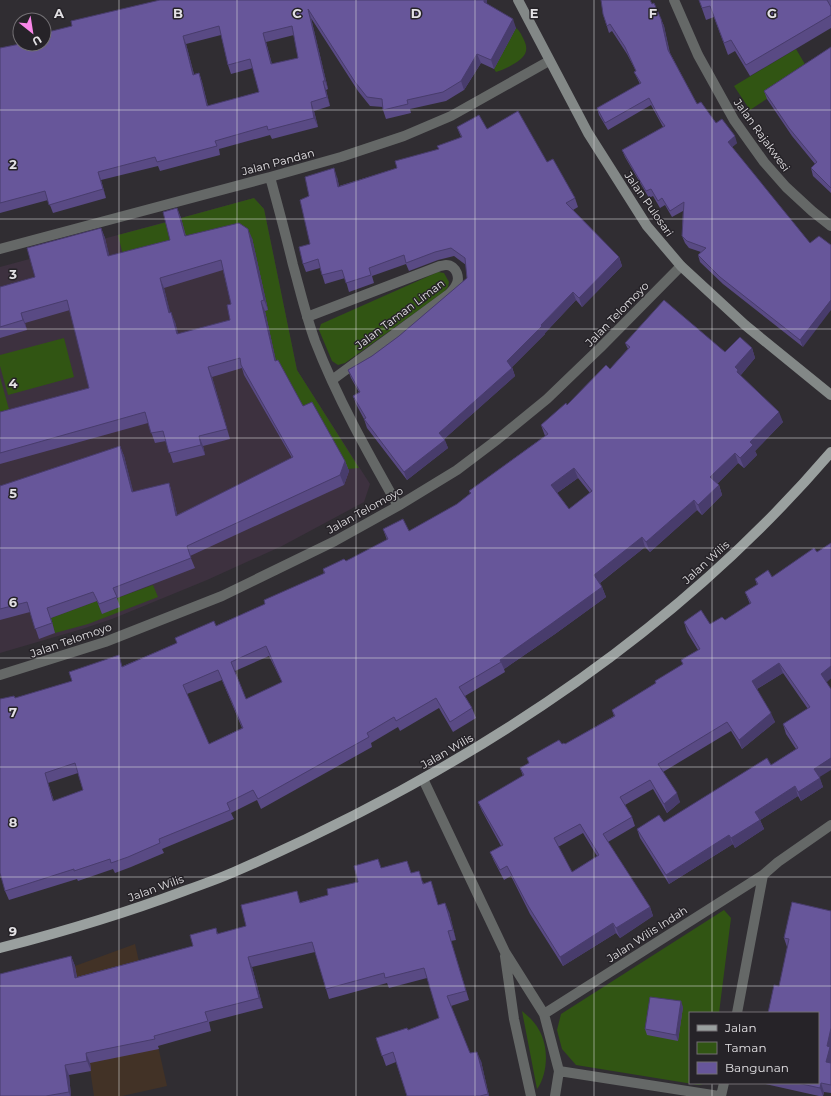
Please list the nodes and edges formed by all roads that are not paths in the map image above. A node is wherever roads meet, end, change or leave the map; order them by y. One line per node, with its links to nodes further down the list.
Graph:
1 (518, 0): 3 (main road, Jalan Pulosari)
2 (674, 0): 5 (street, Jalan Rajakwesi)
3 (549, 61): 4 (street, Jalan Pandan); 7 (main road, Jalan Pulosari)
4 (270, 177): 6 (street, Jalan Pandan); 8 (street)
5 (831, 226)
6 (0, 249)
7 (681, 266): 10 (main road, Jalan Pulosari); 12 (street, Jalan Telomoyo)
8 (307, 317): 9 (street); 9 (street, Jalan Taman Liman)
9 (332, 380): 12 (street)
10 (831, 394)
11 (831, 452): 14 (main road, Jalan Wilis)
12 (398, 506): 13 (street, Jalan Telomoyo)
13 (0, 675)
14 (423, 779): 17 (main road, Jalan Wilis); 18 (street)
15 (831, 825): 16 (street, Jalan Wilis Indah)
16 (763, 875): 19 (street); 20 (street, Jalan Wilis Indah)
17 (0, 948)
18 (505, 952): 20 (street); 23 (street)
19 (737, 1012)
20 (544, 1014): 21 (street)
21 (559, 1071): 24 (street); 25 (street)
22 (724, 1084): 25 (street)
23 (530, 1096)
24 (555, 1096)
25 (720, 1096)

